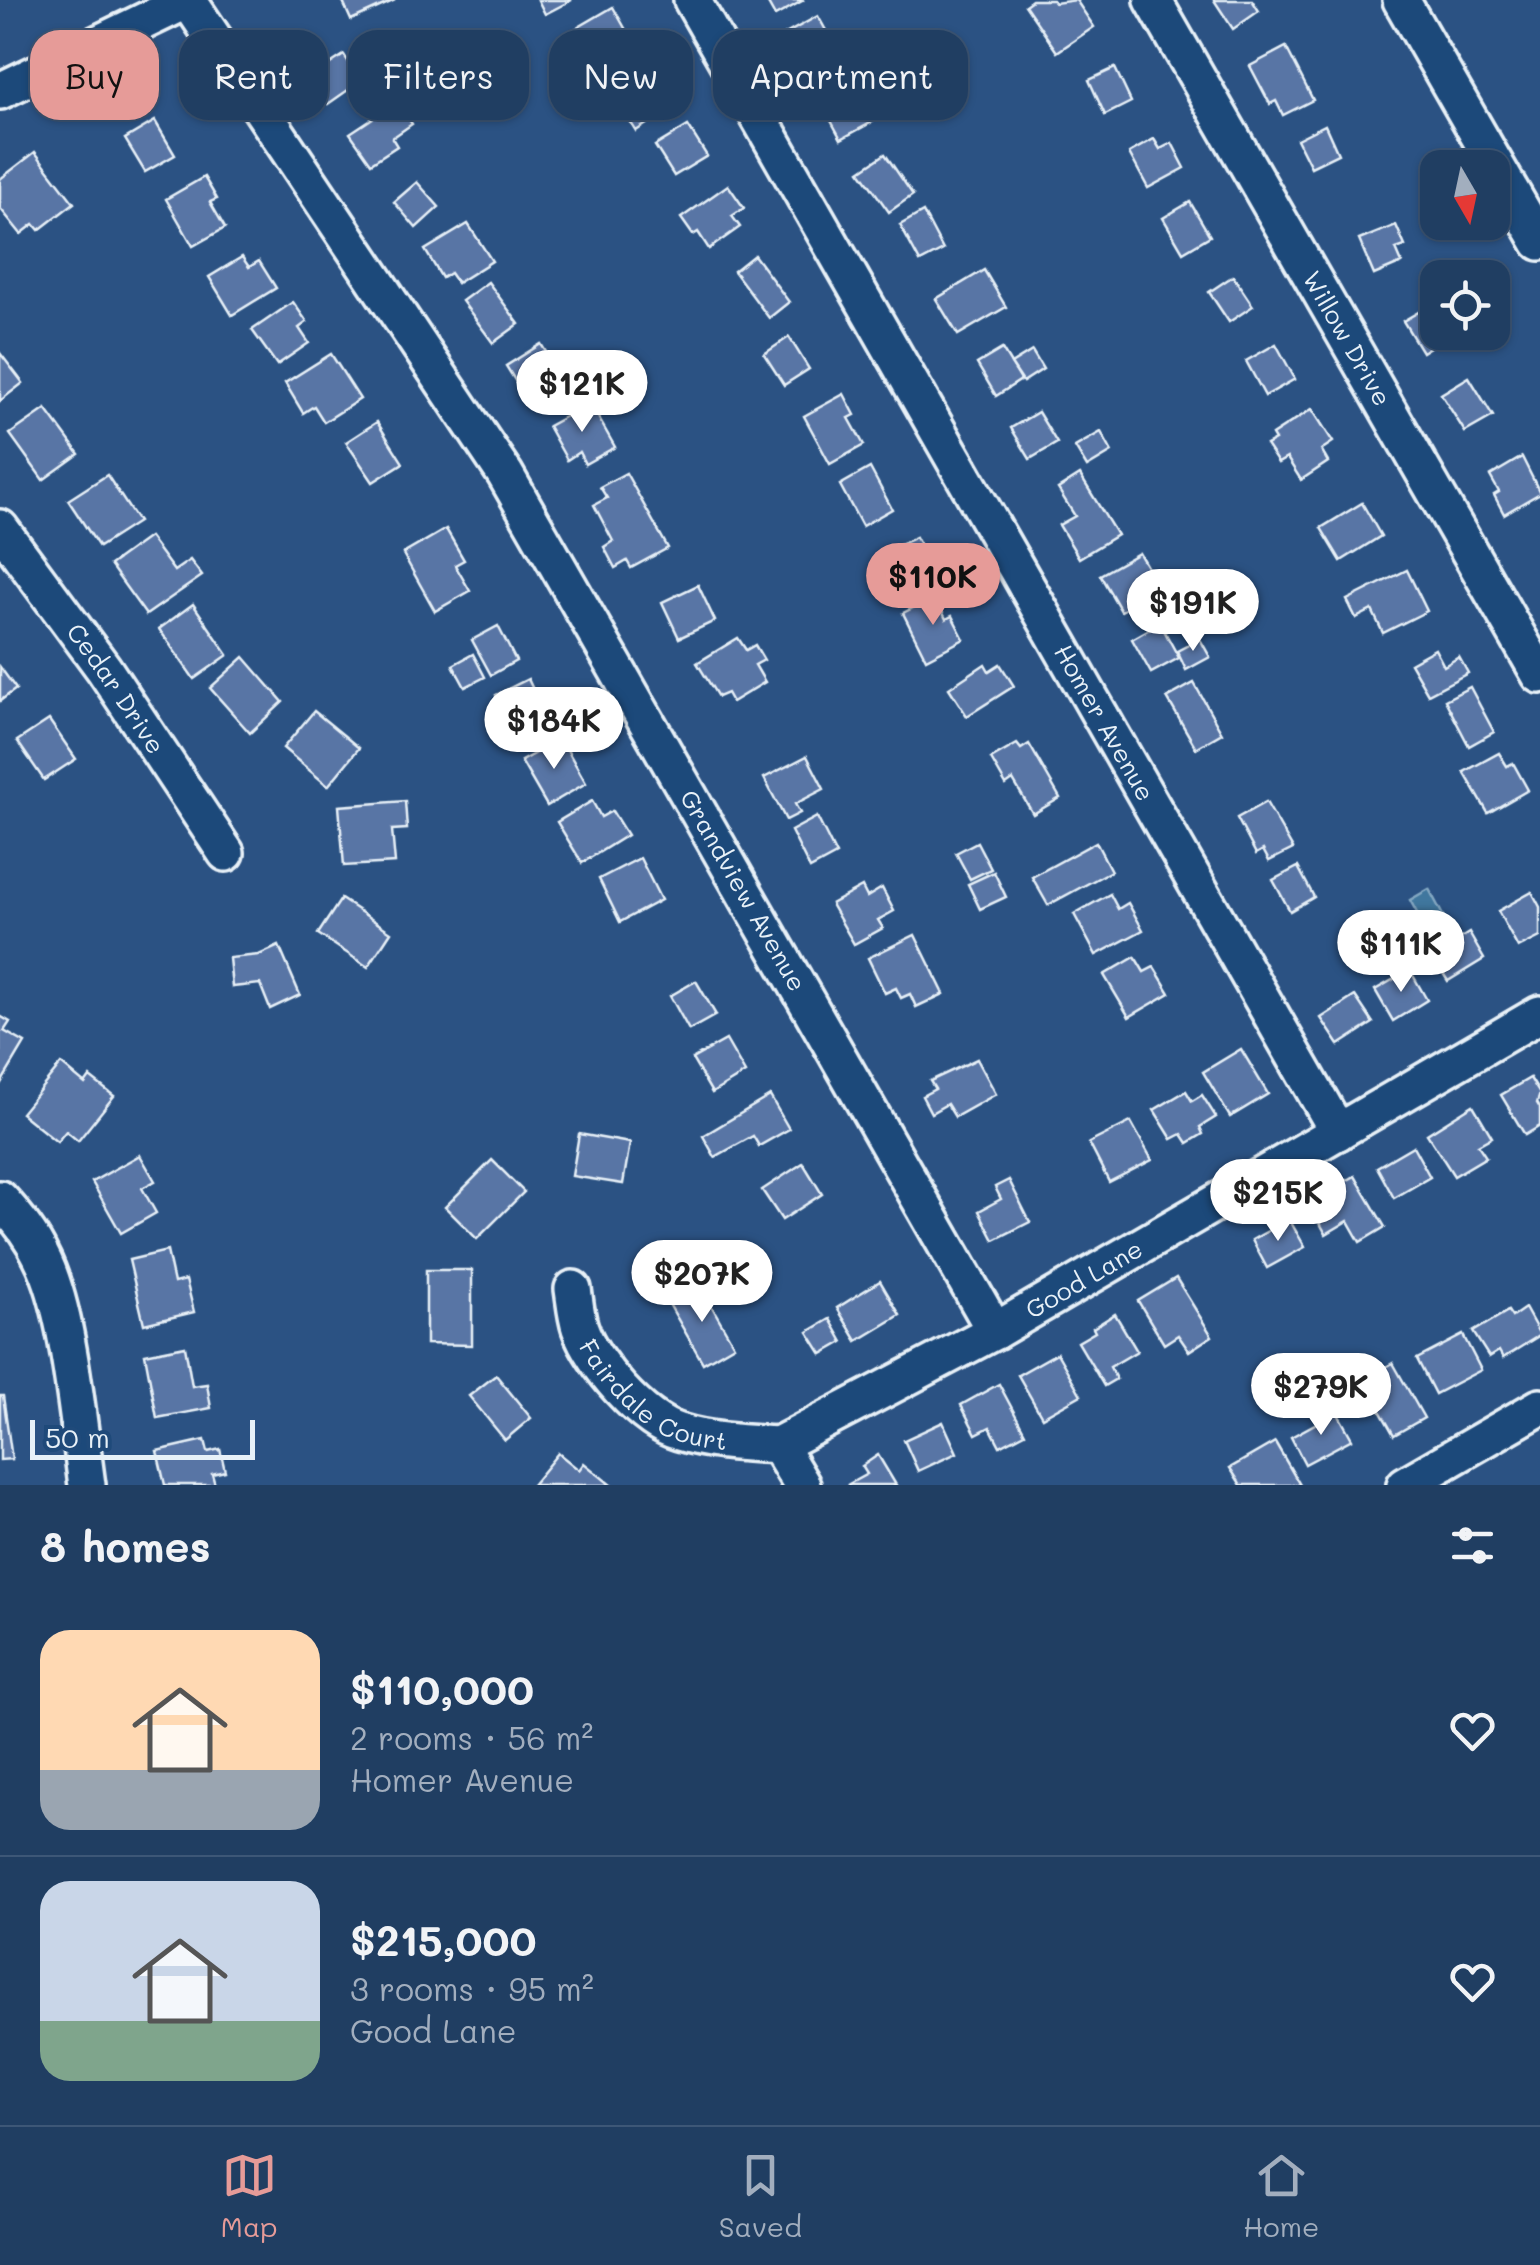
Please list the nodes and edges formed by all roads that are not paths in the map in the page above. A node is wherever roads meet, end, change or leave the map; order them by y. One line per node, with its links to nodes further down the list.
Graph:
1 (188, 0): 5 (street); 14 (street, Grandview Avenue)
2 (692, 0): 11 (street, Homer Avenue)
3 (1154, 0): 8 (street, Willow Drive)
4 (1401, 0): 6 (street)
5 (0, 90)
6 (1540, 242)
7 (0, 528): 9 (street, Cedar Drive)
8 (1540, 675)
9 (226, 853)
10 (1540, 1014): 11 (street, Good Lane)
11 (1338, 1132): 14 (street, Good Lane)
12 (0, 1199): 17 (street)
13 (573, 1290): 16 (street, Fairdale Court)
14 (995, 1332): 16 (street, Good Lane)
15 (1540, 1407): 19 (street)
16 (778, 1445): 18 (street)
17 (87, 1485)
18 (802, 1485)
19 (1405, 1485)

